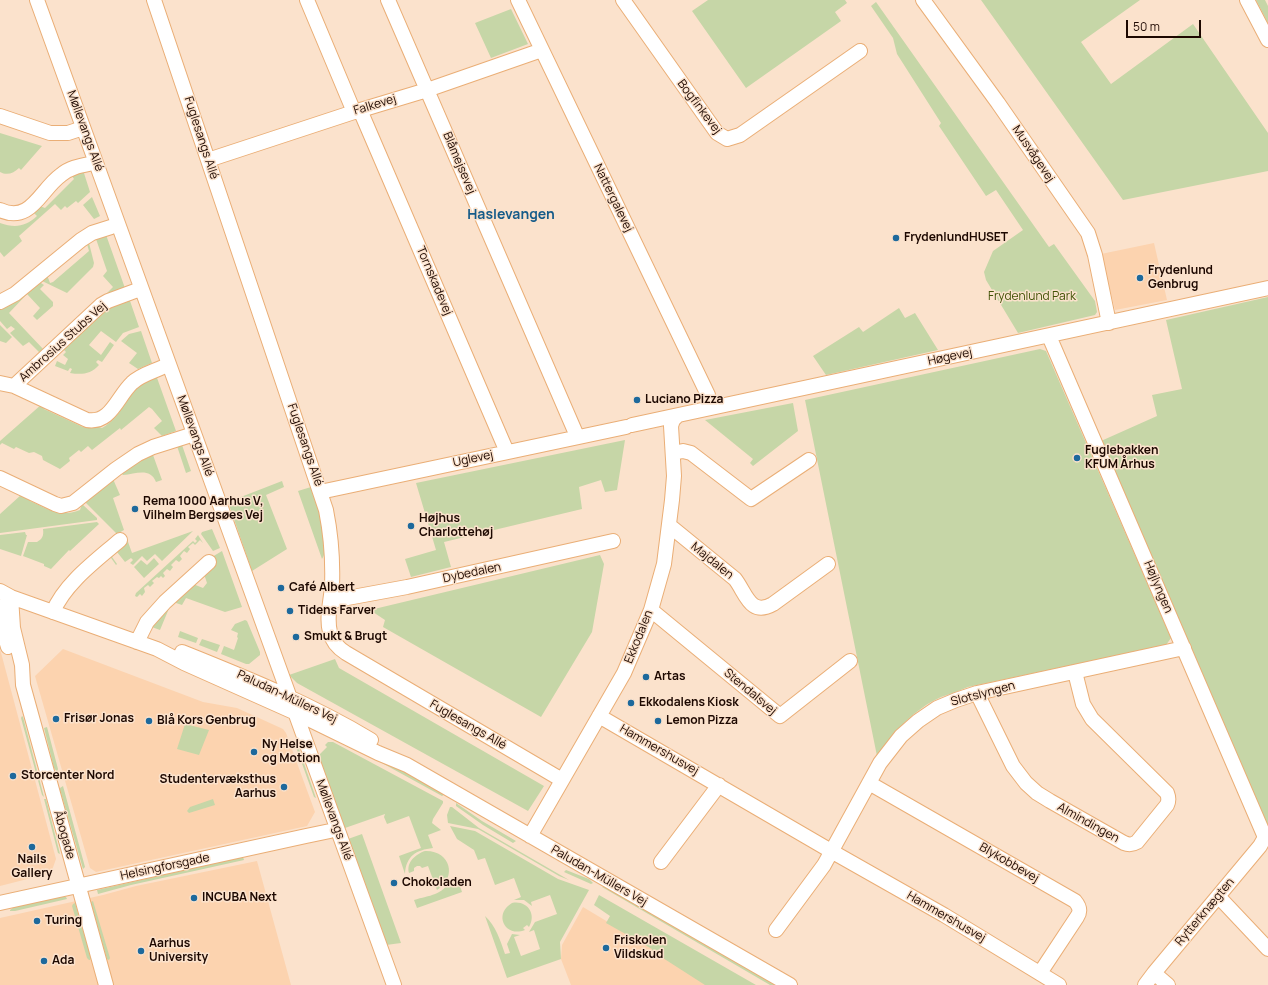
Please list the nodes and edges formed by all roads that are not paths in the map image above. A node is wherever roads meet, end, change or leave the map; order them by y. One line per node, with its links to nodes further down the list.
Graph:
1 (30, 0): 16 (street, Møllevangs Allé)
2 (37, 0): 16 (street, Møllevangs Allé)
3 (154, 0): 17 (street, Fuglesangs Allé)
4 (306, 0): 14 (street, Tornskadevej)
5 (388, 0): 13 (street, Blåmejsevej)
6 (518, 0): 11 (street, Nattergalevej)
7 (623, 0): 12 (street, Bogfinkevej)
8 (923, 0): 24 (street, Musvågevej)
9 (1247, 0): 10 (street)
10 (1268, 40)
11 (542, 50): 13 (street, Falkevej); 29 (street, Nattergalevej)
12 (860, 51)
13 (427, 90): 14 (street, Falkevej); 33 (street, Blåmejsevej)
14 (357, 111): 17 (street, Falkevej); 34 (street, Tornskadevej)
15 (0, 116): 16 (street)
16 (80, 130): 18 (street, Møllevangs Allé); 32 (street, Møllevangs Allé)
17 (208, 160): 38 (street, Fuglesangs Allé)
18 (89, 164): 19 (street); 20 (street, Møllevangs Allé)
19 (0, 210)
20 (111, 227): 22 (street, Møllevangs Allé); 23 (street)
21 (1268, 288): 24 (street, Høgevej)
22 (135, 291): 26 (street, Møllevangs Allé); 28 (street, Ambrosius Stubs Vej)
23 (0, 302)
24 (1109, 323): 25 (street, Høgevej)
25 (1049, 336): 30 (street, Høgevej); 49 (street, Højlyngen)
26 (163, 367): 28 (street); 32 (street, Møllevangs Allé)
27 (0, 383): 28 (street)
28 (14, 386)
29 (708, 395)
30 (677, 416): 31 (street, Høgevej); 35 (street, Ekkodalen)
31 (629, 426): 33 (street, Uglevej)
32 (191, 435): 37 (street); 53 (street, Møllevangs Allé)
33 (577, 436): 34 (street, Uglevej)
34 (507, 452): 38 (street, Uglevej)
35 (673, 453): 36 (street); 39 (street, Ekkodalen)
36 (809, 460)
37 (0, 478)
38 (320, 492): 45 (street, Fuglesangs Allé)
39 (670, 526): 43 (street, Majdalen); 46 (street, Ekkodalen)
40 (120, 540): 47 (street)
41 (613, 541): 45 (street, Dybedalen)
42 (209, 562): 48 (street)
43 (828, 564)
44 (4, 595): 47 (street, Paludan-Müllers Vej); 63 (street, Åbogade)
45 (330, 601): 55 (street, Fuglesangs Allé)
46 (651, 610): 50 (street, Stendalsvej); 54 (street, Ekkodalen)
47 (53, 612): 48 (street, Paludan-Müllers Vej)
48 (137, 642): 53 (street, Paludan-Müllers Vej)
49 (1184, 648): 51 (street, Slotslyngen); 60 (street, Højlyngen)
50 (850, 662)
51 (1074, 672): 52 (street, Slotslyngen); 52 (street, Almindingen)
52 (978, 693): 56 (street, Slotslyngen)
53 (288, 703): 58 (street, Møllevangs Allé); 59 (street, Paludan-Müllers Vej); 72 (street, Møllevangs Allé)
54 (599, 716): 55 (street, Ekkodalen); 57 (street, Hammershusvej)
55 (562, 780): 59 (street, Ekkodalen)
56 (869, 783): 61 (street, Slotslyngen); 68 (street, Blykobbevej)
57 (719, 785): 61 (street, Hammershusvej); 62 (street)
58 (330, 831): 63 (street, Helsingforsgade); 71 (street, Møllevangs Allé)
59 (530, 836): 73 (street, Paludan-Müllers Vej)
60 (1264, 839): 64 (street, Rytterknægten)
61 (831, 852): 66 (street); 68 (street, Hammershusvej)
62 (661, 862)
63 (79, 886): 65 (street, Helsingforsgade); 70 (street, Åbogade)
64 (1218, 896): 67 (street); 69 (street, Rytterknægten)
65 (0, 903)
66 (776, 930)
67 (1268, 949)
68 (1040, 973): 74 (street, Hammershusvej)
69 (1154, 973): 75 (street, Rytterknægten); 76 (street)
70 (106, 985)
71 (386, 985)
72 (394, 985)
73 (790, 985)
74 (1059, 985)
75 (1145, 985)
76 (1168, 985)

